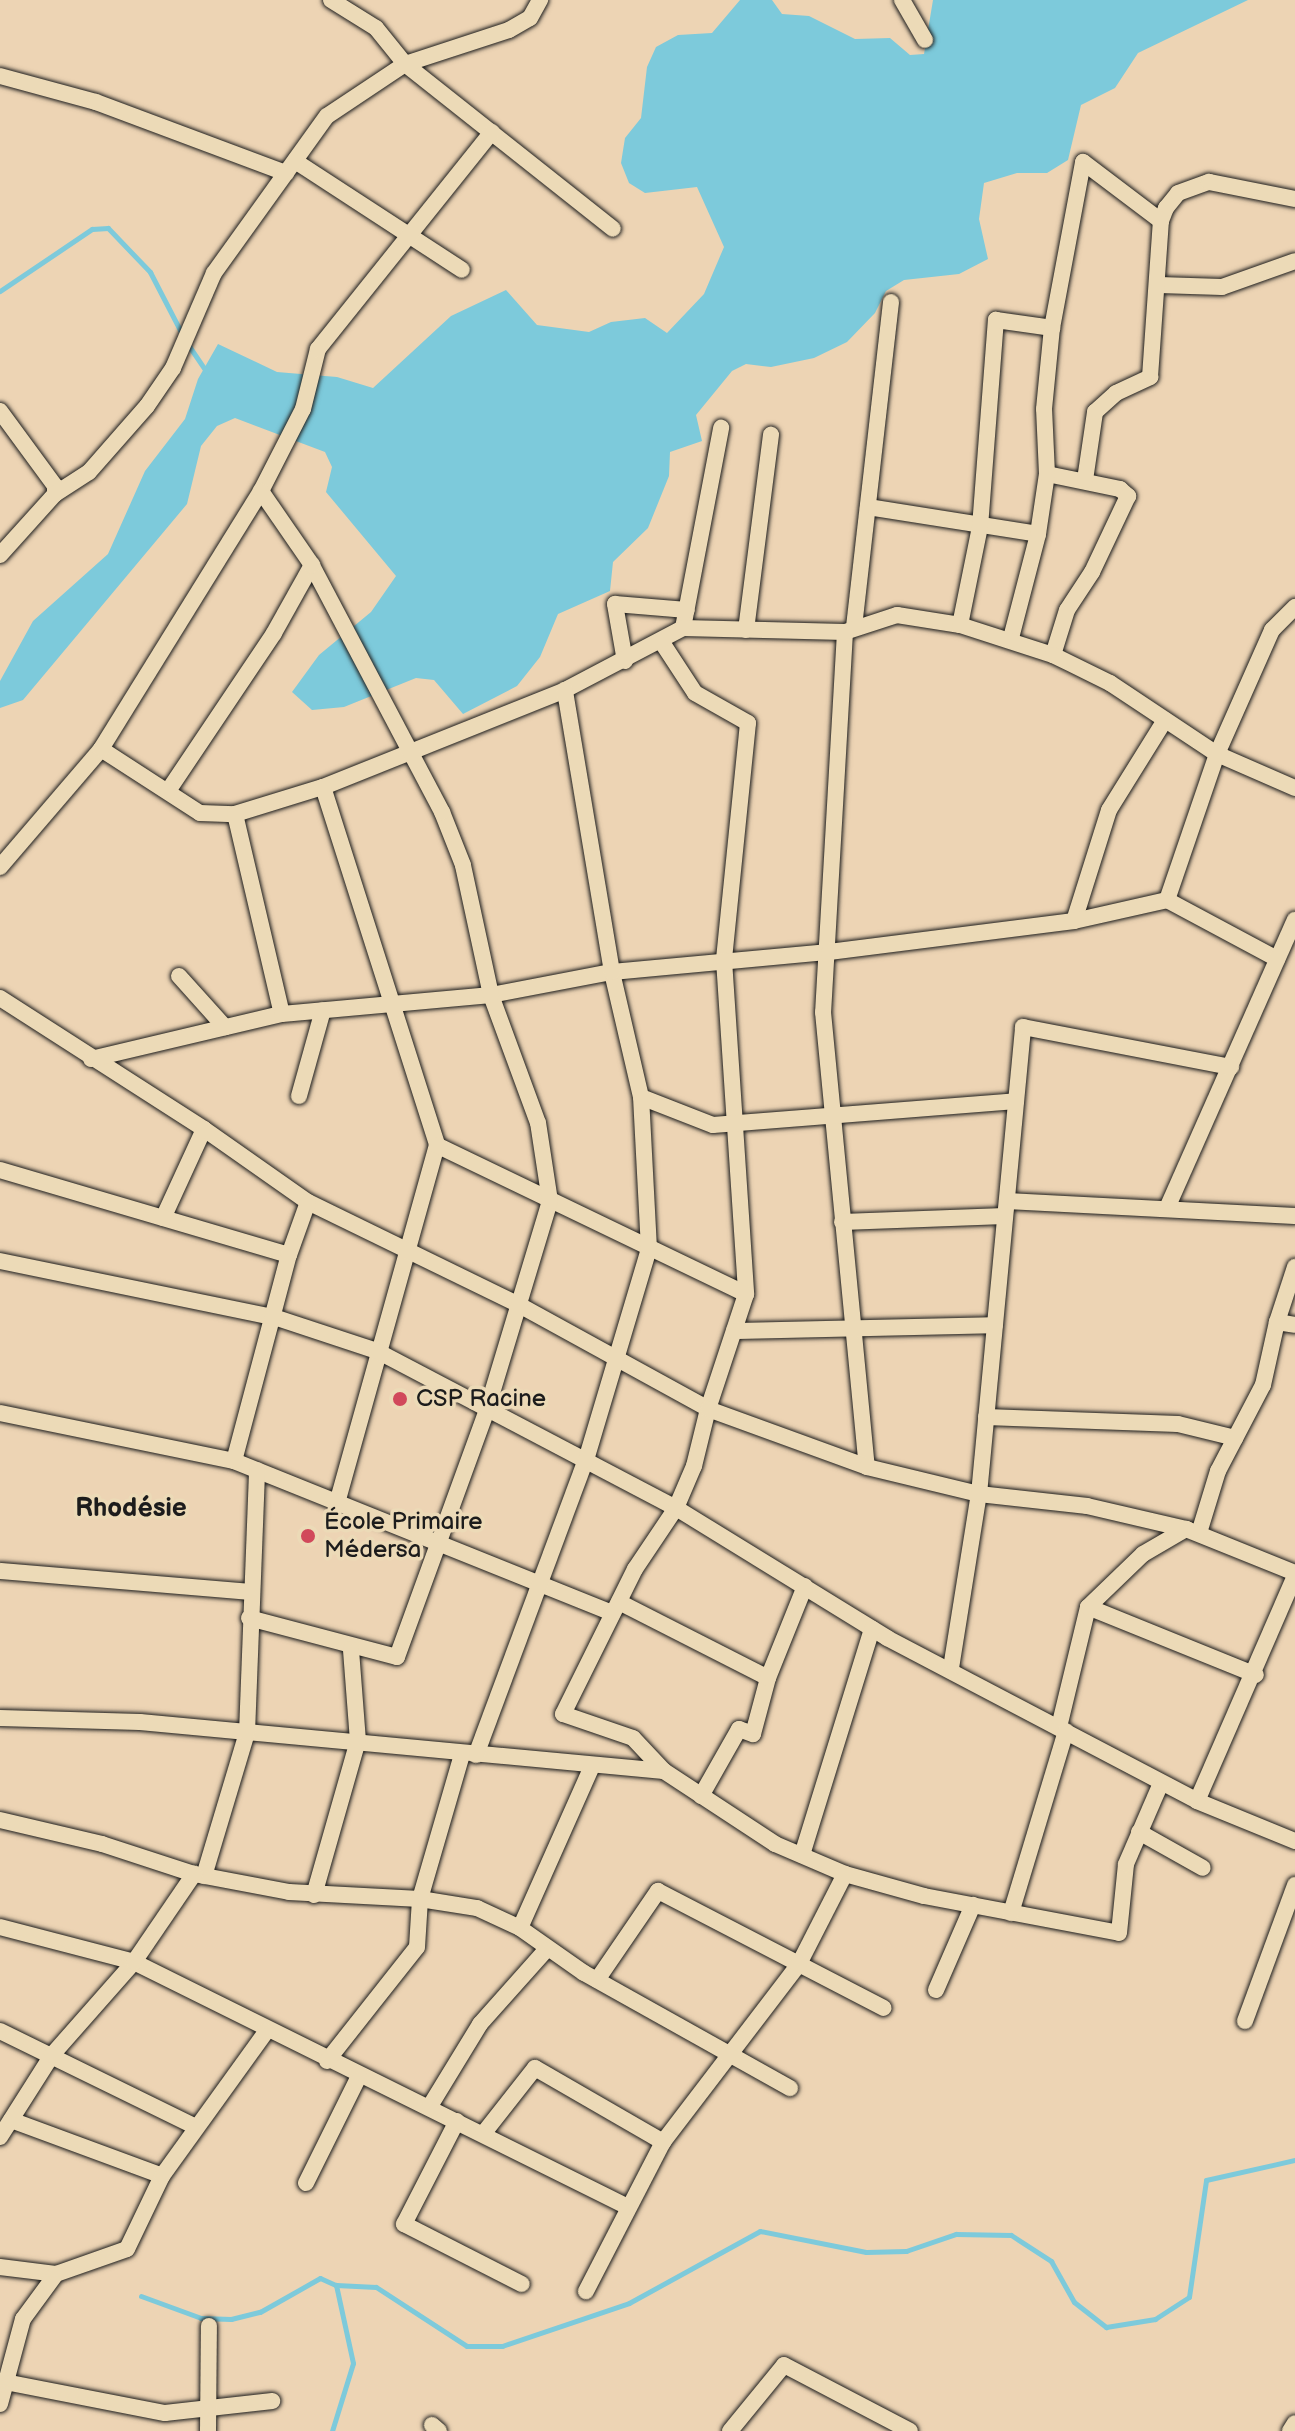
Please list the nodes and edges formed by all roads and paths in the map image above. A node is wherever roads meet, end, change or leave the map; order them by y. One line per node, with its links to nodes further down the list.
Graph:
1 (331, 0): 5 (street)
2 (540, 0): 5 (street)
3 (902, 0): 4 (street)
4 (925, 40)
5 (405, 64): 7 (street); 8 (street)
6 (0, 76): 8 (street)
7 (492, 132): 11 (street); 12 (street)
8 (290, 167): 12 (street); 24 (street)
9 (1295, 199): 10 (street)
10 (1161, 221): 15 (street); 17 (street)
11 (613, 229)
12 (408, 232): 14 (street); 23 (street)
13 (1295, 261): 15 (street)
14 (462, 270)
15 (1159, 285): 22 (street)
16 (891, 302): 25 (street)
17 (1052, 328): 21 (street); 26 (street)
18 (0, 411): 24 (street)
19 (721, 428): 31 (street)
20 (771, 435): 34 (street)
21 (1047, 474): 22 (street); 27 (street)
22 (1085, 480): 38 (street)
23 (261, 491): 29 (street); 42 (street)
24 (55, 494): 28 (street)
25 (868, 507): 26 (street); 35 (street)
26 (980, 527): 27 (street); 32 (street)
27 (1038, 534): 36 (street)
28 (0, 555)
29 (312, 565): 43 (street); 47 (street)
30 (1295, 607): 44 (street)
31 (687, 610): 33 (street); 39 (street)
32 (960, 625): 35 (street); 36 (street)
33 (683, 628): 34 (street); 37 (street)
34 (746, 630): 35 (street)
35 (850, 630): 53 (street)
36 (1011, 638): 38 (street)
37 (661, 641): 39 (street); 55 (street)
38 (1053, 655): 41 (street)
39 (625, 661): 40 (street)
40 (565, 690): 43 (street); 56 (street)
41 (1165, 720): 44 (street); 52 (street)
42 (101, 749): 47 (street); 49 (street)
43 (409, 750): 45 (street); 58 (street)
44 (1217, 754): 46 (street); 50 (street)
45 (323, 787): 48 (street); 60 (street)
46 (1295, 788)
47 (168, 791): 48 (street)
48 (235, 814): 62 (street)
49 (0, 867)
50 (1167, 900): 52 (street); 54 (street)
51 (1295, 920): 54 (street)
52 (1074, 921): 53 (street)
53 (829, 952): 55 (street); 69 (street)
54 (1277, 959): 65 (street)
55 (724, 960): 56 (street); 70 (street)
56 (612, 972): 58 (street); 67 (street)
57 (179, 976): 63 (street)
58 (491, 995): 60 (street); 74 (street)
59 (0, 998): 64 (street)
60 (395, 1003): 61 (street); 72 (street)
61 (323, 1010): 62 (street); 66 (street)
62 (282, 1014): 63 (street)
63 (225, 1027): 64 (street)
64 (91, 1059): 71 (street)
65 (1231, 1067): 68 (street); 76 (street)
66 (299, 1096)
67 (641, 1097): 70 (street); 81 (street)
68 (1016, 1101): 69 (street); 77 (street)
69 (836, 1114): 70 (street); 80 (street)
70 (734, 1123): 86 (street)
71 (204, 1129): 75 (street); 79 (street)
72 (437, 1145): 74 (street); 82 (street)
73 (0, 1170): 79 (street)
74 (550, 1201): 81 (street); 87 (street)
75 (308, 1202): 82 (street); 83 (street)
76 (1168, 1206): 77 (street); 78 (street)
77 (1006, 1209): 80 (street); 90 (street)
78 (1295, 1216)
79 (163, 1218): 83 (street)
80 (842, 1222): 92 (street)
81 (649, 1249): 86 (street); 95 (street)
82 (410, 1251): 87 (street); 94 (street)
83 (289, 1255): 88 (street)
84 (0, 1261): 88 (street)
85 (1295, 1267): 89 (street)
86 (746, 1294): 93 (street)
87 (521, 1306): 95 (street); 98 (street)
88 (274, 1317): 94 (street); 102 (street)
89 (1277, 1322): 91 (street); 100 (street)
90 (995, 1325): 92 (street); 99 (street)
91 (1295, 1325)
92 (852, 1327): 93 (street); 103 (street)
93 (734, 1331): 96 (street)
94 (377, 1351): 98 (street); 106 (street)
95 (615, 1357): 96 (street); 101 (street)
96 (708, 1409): 103 (street); 107 (street)
97 (0, 1413): 102 (street)
98 (486, 1413): 101 (street); 109 (street)
99 (986, 1417): 100 (street); 105 (street)
100 (1235, 1438): 108 (street)
101 (586, 1460): 107 (street); 112 (street)
102 (234, 1461): 104 (street)
103 (867, 1467): 105 (street)
104 (257, 1470): 106 (street); 114 (street)
105 (979, 1494): 108 (street); 120 (street)
106 (338, 1500): 109 (street)
107 (676, 1508): 113 (street); 116 (street)
108 (1192, 1531): 111 (street); 115 (street)
109 (437, 1546): 112 (street); 119 (street)
110 (0, 1571): 114 (street)
111 (1295, 1574): 121 (street)
112 (537, 1586): 116 (street); 127 (street)
113 (805, 1586): 118 (street); 122 (street)
114 (249, 1592): 117 (street)
115 (1088, 1607): 121 (street); 124 (street)
116 (616, 1608): 122 (street); 129 (street)
117 (249, 1618): 119 (street); 125 (street)
118 (872, 1629): 120 (street); 136 (street)
119 (351, 1649): 126 (street)
120 (951, 1668): 124 (street)
121 (1256, 1675): 132 (street)
122 (768, 1678): 131 (street)
123 (0, 1718): 125 (street)
124 (1062, 1729): 130 (street); 144 (street)
125 (247, 1733): 126 (street); 139 (street)
126 (358, 1741): 127 (street); 141 (street)
127 (469, 1755): 128 (street); 142 (street)
128 (592, 1766): 129 (street); 146 (street)
129 (664, 1771): 131 (street)
130 (1161, 1783): 132 (street); 134 (street)
131 (701, 1796): 136 (street)
132 (1197, 1801): 135 (street)
133 (0, 1820): 139 (street)
134 (1139, 1832): 137 (street); 144 (street)
135 (1295, 1841)
136 (802, 1855): 138 (street)
137 (1203, 1868)
138 (845, 1874): 143 (street); 149 (street)
139 (199, 1875): 141 (street); 148 (street)
140 (1295, 1885): 153 (street)
141 (314, 1895): 142 (street)
142 (420, 1899): 146 (street); 158 (street)
143 (973, 1905): 144 (street); 151 (street)
144 (1011, 1913)
145 (0, 1927): 148 (street)
146 (520, 1928): 147 (street)
147 (546, 1950): 150 (street); 161 (street)
148 (134, 1962): 155 (street); 156 (street)
149 (799, 1964): 150 (street); 152 (street); 157 (street)
150 (597, 1980): 157 (street)
151 (936, 1990)
152 (884, 2008)
153 (1245, 2021)
154 (0, 2031): 156 (street)
155 (266, 2032): 158 (street); 164 (street)
156 (52, 2055): 162 (street); 164 (street)
157 (731, 2056): 160 (street); 167 (street)
158 (327, 2061): 159 (street)
159 (359, 2076): 161 (street); 169 (street)
160 (790, 2088)
161 (430, 2106): 163 (street)
162 (11, 2120): 166 (street); 168 (street)
163 (457, 2121): 165 (street); 173 (street)
164 (196, 2127): 168 (street)
165 (483, 2134): 167 (street); 170 (street)
166 (0, 2137)
167 (663, 2142): 170 (street)
168 (162, 2176): 172 (street)
169 (306, 2183)
170 (628, 2207): 174 (street)
171 (0, 2267): 172 (street)
172 (56, 2274): 176 (street)
173 (522, 2284)
174 (586, 2291)
175 (209, 2326): 179 (street)
176 (2, 2381): 178 (street); 179 (street)
177 (272, 2401): 179 (street)
178 (0, 2404)
179 (207, 2405): 181 (street)
180 (1295, 2423): 184 (street)
181 (208, 2431)
182 (730, 2431): 183 (street)
183 (910, 2431)
184 (1290, 2431)

